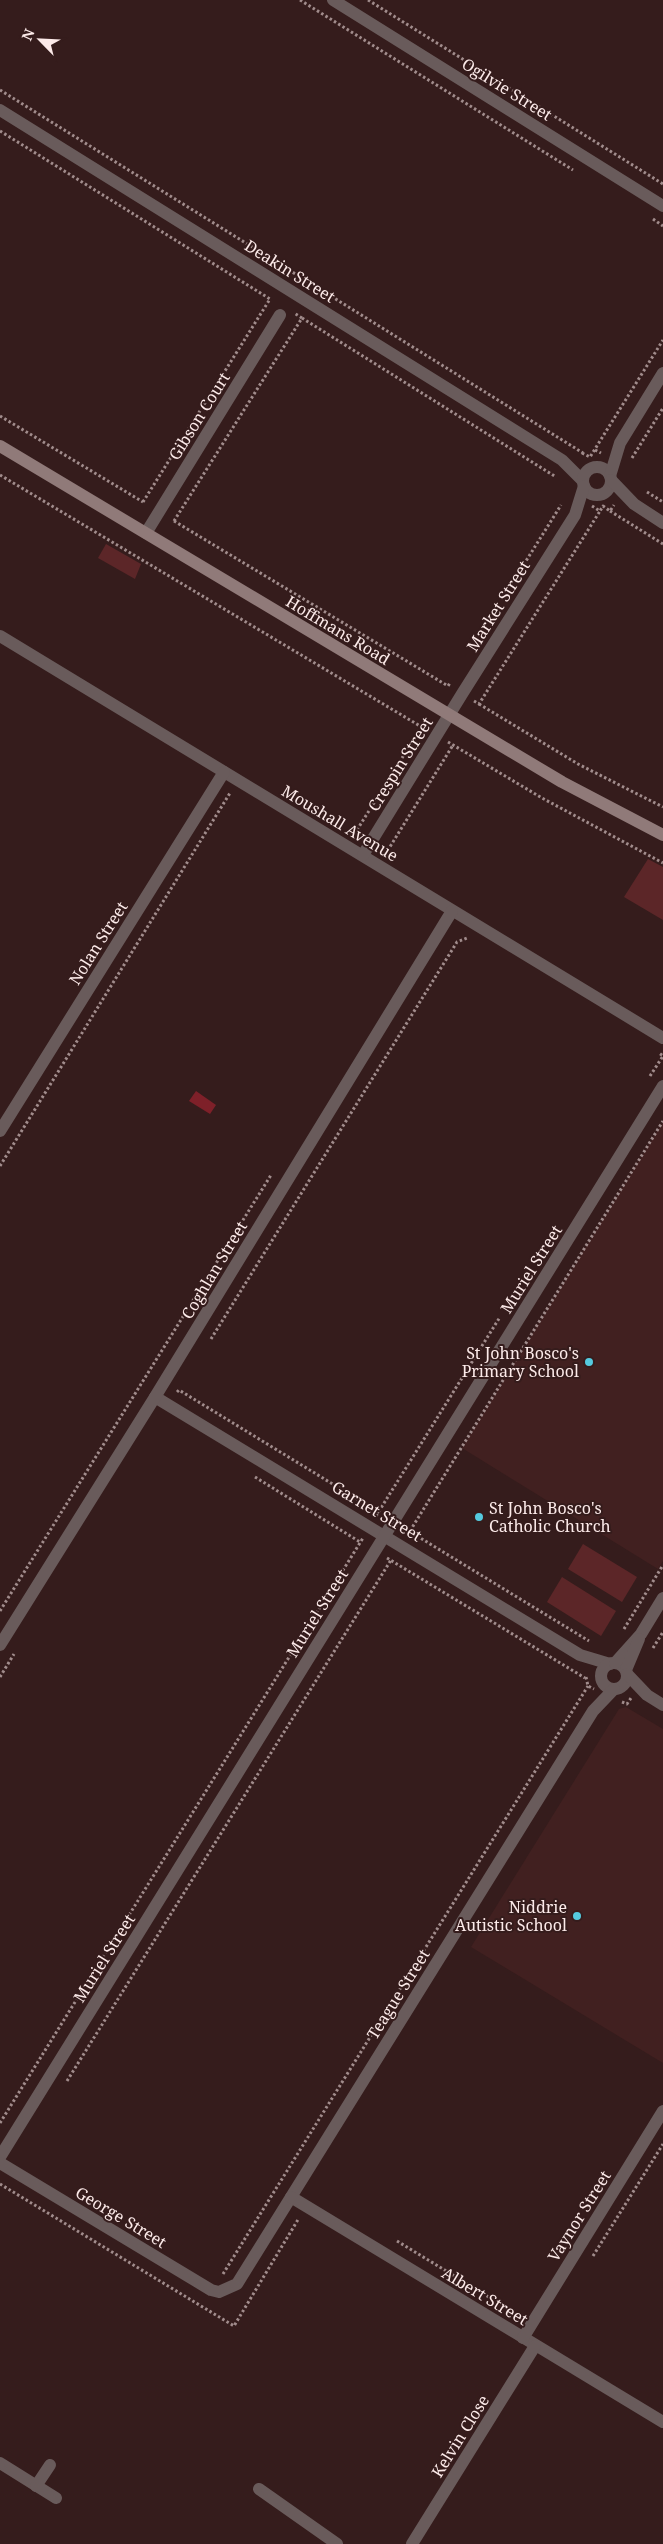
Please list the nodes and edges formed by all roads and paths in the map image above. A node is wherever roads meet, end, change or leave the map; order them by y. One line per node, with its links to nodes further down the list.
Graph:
1 (300, 0): 7 (path)
2 (334, 0): 9 (street, Ogilvie Street)
3 (368, 0): 8 (path)
4 (0, 90): 21 (path)
5 (0, 110): 23 (street, Deakin Street)
6 (0, 131): 31 (path)
7 (578, 173)
8 (663, 184)
9 (663, 206)
10 (646, 215): 11 (path)
11 (663, 226)
12 (280, 315): 34 (street, Gibson Court)
13 (302, 318): 26 (path)
14 (663, 340): 20 (path)
15 (663, 373): 18 (street)
16 (663, 408): 22 (path)
17 (0, 416): 31 (path)
18 (620, 443): 24 (street); 27 (street)
19 (0, 446): 38 (main road, Hoffmans Road)
20 (595, 450)
21 (583, 453)
22 (632, 459)
23 (562, 460): 24 (street, Deakin Street); 28 (street, Deakin Street)
24 (595, 468): 27 (street); 28 (street)
25 (0, 475): 45 (path)
26 (557, 477)
27 (611, 478): 29 (street); 32 (street)
28 (584, 483): 29 (street); 35 (street, Market Street)
29 (600, 494): 32 (street); 35 (street, Market Street)
30 (564, 500): 40 (path)
31 (143, 502): 34 (path)
32 (634, 504): 37 (street)
33 (610, 510): 39 (path)
34 (159, 512): 38 (street, Gibson Court)
35 (575, 515): 44 (street, Market Street)
36 (174, 521): 42 (path)
37 (663, 523)
38 (146, 533): 44 (main road, Hoffmans Road)
39 (663, 544)
40 (517, 576)
41 (0, 636): 46 (street, Moushall Avenue)
42 (453, 677)
43 (479, 704): 47 (path)
44 (449, 715): 45 (street, Crespin Street); 48 (main road, Hoffmans Road)
45 (437, 736): 49 (street, Crespin Street); 50 (path)
46 (224, 772): 49 (street, Moushall Avenue); 59 (street, Nolan Street)
47 (663, 807)
48 (663, 835)
49 (363, 855): 51 (street, Moushall Avenue)
50 (663, 863)
51 (452, 911): 53 (street, Moushall Avenue); 64 (street, Coghlan Street)
52 (474, 942): 61 (path)
53 (663, 1038)
54 (654, 1050): 55 (path)
55 (663, 1055): 56 (path)
56 (647, 1081)
57 (663, 1086): 68 (street, Muriel Street)
58 (663, 1121): 70 (path)
59 (0, 1131)
60 (505, 1309): 67 (path)
61 (210, 1339)
62 (184, 1382): 63 (path)
63 (179, 1390): 65 (path); 67 (path)
64 (156, 1396): 65 (street, Garnet Street); 80 (street, Coghlan Street)
65 (169, 1405): 69 (street, Garnet Street)
66 (252, 1476): 72 (path)
67 (379, 1512): 68 (path); 69 (path)
68 (393, 1521): 70 (path); 71 (street, Muriel Street)
69 (370, 1526): 71 (street, Garnet Street); 72 (path)
70 (410, 1531): 79 (path)
71 (384, 1535): 73 (street, Muriel Street); 82 (street, Garnet Street)
72 (360, 1542): 73 (path); 95 (path)
73 (375, 1550): 74 (path); 97 (street, Muriel Street)
74 (391, 1560): 86 (path); 93 (path)
75 (663, 1566): 77 (path)
76 (663, 1598): 78 (street)
77 (623, 1630)
78 (641, 1634): 83 (street); 84 (street)
79 (595, 1644)
80 (0, 1645)
81 (16, 1652): 85 (path)
82 (580, 1654): 83 (street, Garnet Street); 87 (street, Garnet Street)
83 (612, 1663): 84 (street); 87 (street)
84 (627, 1672): 89 (street); 90 (street)
85 (0, 1677)
86 (585, 1678)
87 (602, 1679): 89 (street); 92 (street, Teague Street)
88 (588, 1686): 104 (path)
89 (617, 1688): 90 (street); 92 (street, Teague Street)
90 (647, 1695): 91 (street)
91 (663, 1705)
92 (593, 1711): 100 (street, Teague Street)
93 (62, 2089)
94 (663, 2111): 106 (street, Vaynor Street)
95 (0, 2123)
96 (663, 2144): 103 (path)
97 (0, 2157)
98 (0, 2163): 105 (street, George Street)
99 (0, 2184): 101 (path)
100 (291, 2197): 101 (street, Albert Street); 105 (street, Teague Street)
101 (306, 2206): 107 (street, Albert Street)
102 (391, 2238): 106 (path)
103 (592, 2259)
104 (219, 2278)
105 (228, 2290)
106 (532, 2323): 107 (street, Vaynor Street)
107 (523, 2338): 108 (street, Albert Street)
108 (536, 2346): 109 (street, Albert Street); 116 (street, Kelvin Close)
109 (663, 2422)
110 (0, 2463): 112 (street)
111 (50, 2465): 112 (street)
112 (36, 2486): 114 (street)
113 (259, 2489): 115 (street)
114 (56, 2498)
115 (337, 2544)
116 (412, 2544)

